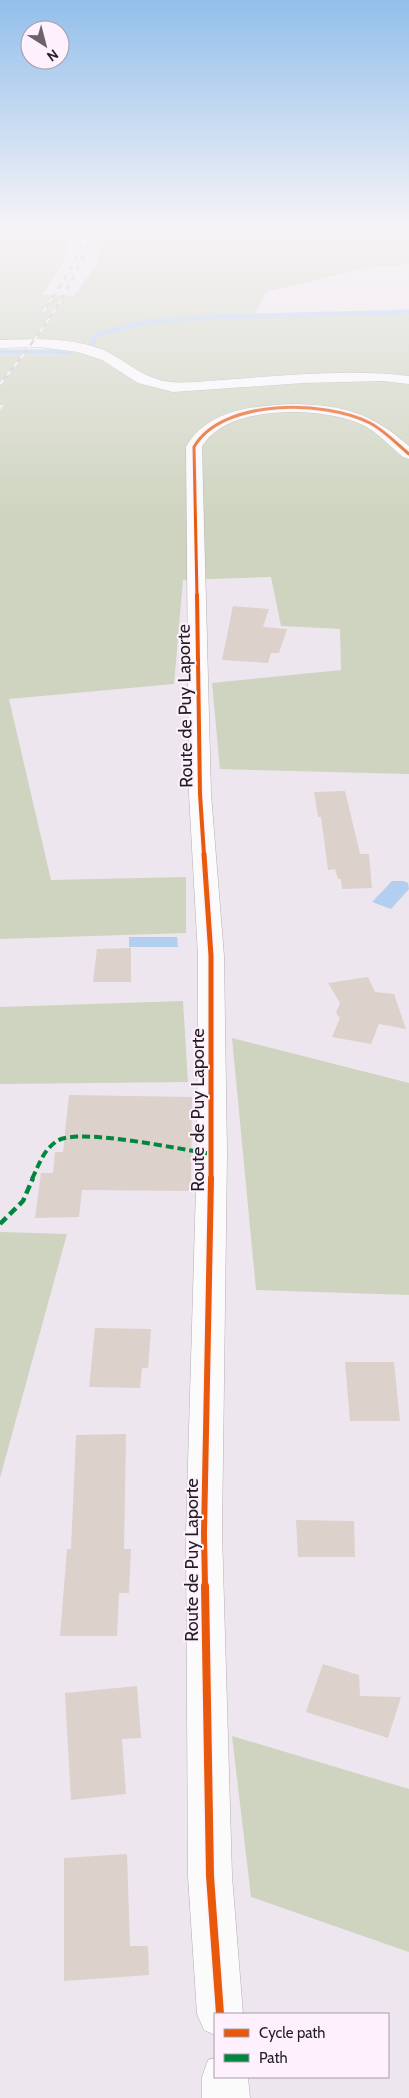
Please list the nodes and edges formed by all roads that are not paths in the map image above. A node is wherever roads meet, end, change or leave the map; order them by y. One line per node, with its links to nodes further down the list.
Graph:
1 (0, 344): 2 (street)
2 (409, 380)
3 (409, 454): 4 (street, Route de Puy Laporte)
4 (220, 2013)
5 (225, 2078): 6 (street)
6 (226, 2098)

